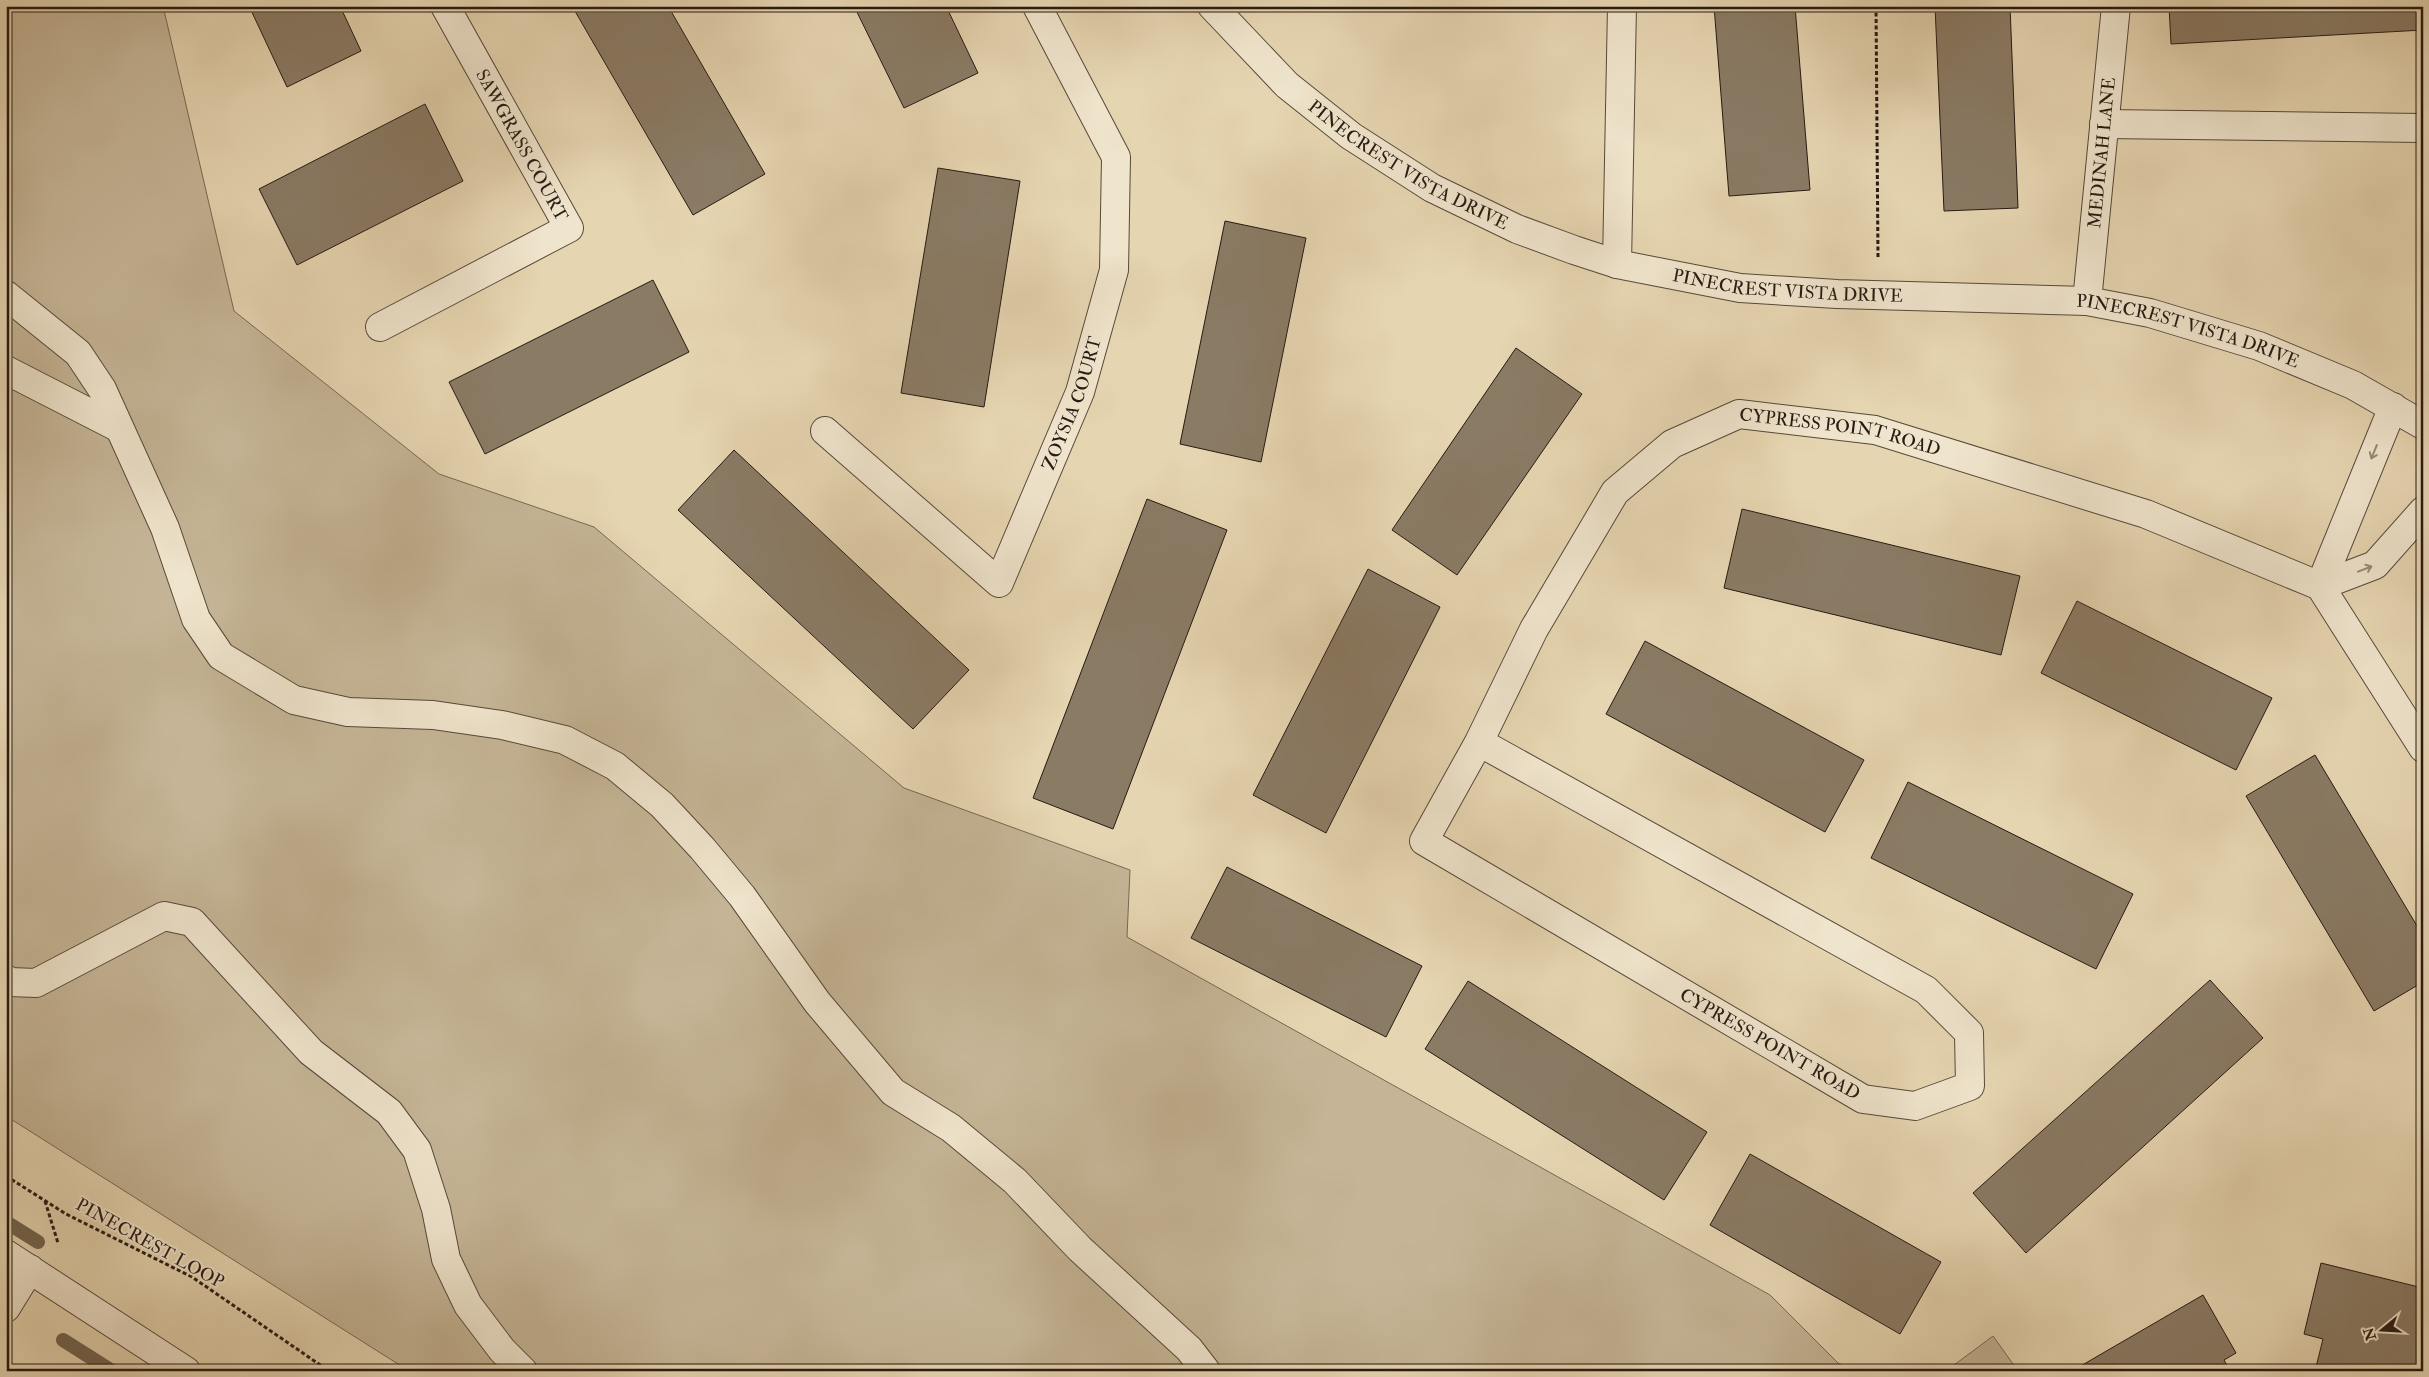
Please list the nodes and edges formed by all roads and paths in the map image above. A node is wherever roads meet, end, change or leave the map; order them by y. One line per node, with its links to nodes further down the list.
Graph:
1 (445, 6): 13 (street, SAWGRASS COURT)
2 (1036, 6): 18 (street, ZOYSIA COURT)
3 (1212, 6): 9 (street, PINECREST VISTA DRIVE)
4 (1622, 6): 9 (street)
5 (1876, 6): 11 (path)
6 (2116, 6): 7 (street, MEDINAH LANE)
7 (2104, 124): 8 (street); 12 (street, MEDINAH LANE)
8 (2423, 128)
9 (1617, 264): 11 (street, PINECREST VISTA DRIVE)
10 (6, 295): 17 (street)
11 (1878, 295): 12 (street, PINECREST VISTA DRIVE)
12 (2087, 301): 15 (street, PINECREST VISTA DRIVE)
13 (380, 327)
14 (6, 370): 17 (street)
15 (2393, 407): 16 (street, PINECREST VISTA DRIVE); 20 (street, one-way to 20)
16 (2423, 424)
17 (119, 428): 31 (street)
18 (825, 431)
19 (2423, 511): 20 (street, one-way to 19)
20 (2320, 586): 21 (street, CYPRESS POINT ROAD); 22 (street)
21 (1479, 742): 21 (street, CYPRESS POINT ROAD)
22 (2423, 748)
23 (6, 979): 30 (street)
24 (6, 1176): 29 (path, PINECREST LOOP)
25 (6, 1254): 26 (street)
26 (30, 1269): 27 (street); 28 (street)
27 (6, 1308)
28 (186, 1371)
29 (328, 1371)
30 (523, 1371)
31 (1206, 1371)

